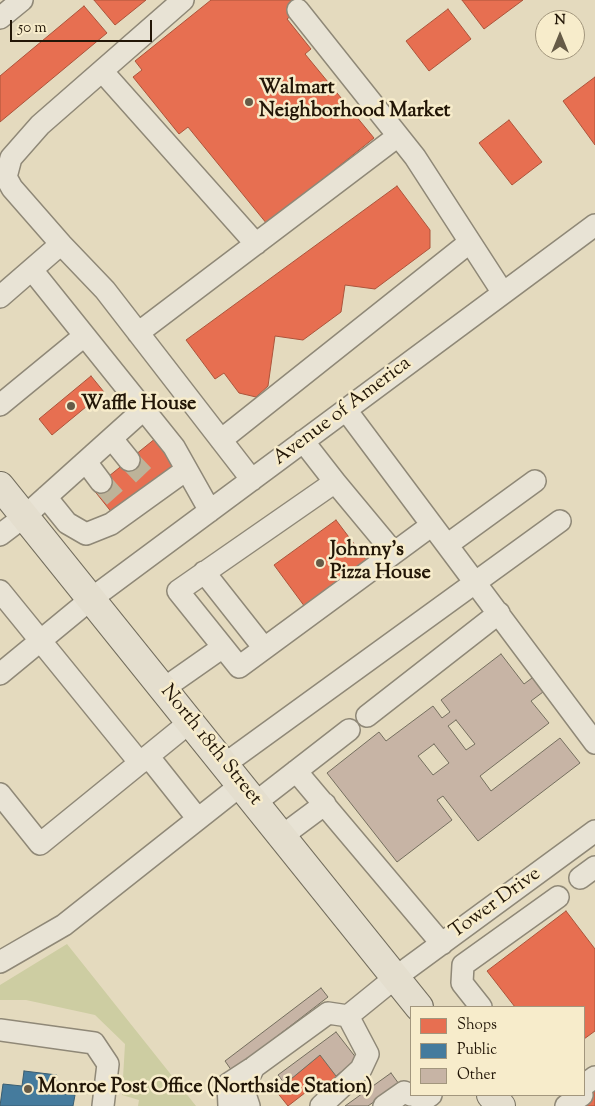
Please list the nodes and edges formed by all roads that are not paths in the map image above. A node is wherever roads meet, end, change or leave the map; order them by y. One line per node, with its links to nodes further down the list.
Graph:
1 (22, 0): 4 (street)
2 (183, 0): 5 (street)
3 (298, 10): 6 (street)
4 (0, 18)
5 (102, 70): 9 (street); 10 (street)
6 (398, 136): 8 (street); 10 (street)
7 (595, 225): 12 (street, Avenue of America)
8 (470, 242): 12 (street); 20 (street)
9 (61, 244): 11 (street); 14 (street)
10 (256, 244): 14 (street)
11 (32, 270): 13 (street); 15 (street)
12 (503, 293): 18 (street, Avenue of America)
13 (0, 297)
14 (138, 334): 20 (street)
15 (84, 336): 16 (street); 17 (street)
16 (0, 405)
17 (143, 410): 19 (street); 24 (street)
18 (346, 410): 21 (street, Avenue of America); 34 (street)
19 (112, 439): 22 (street); 23 (street)
20 (221, 440): 25 (street)
21 (304, 441): 25 (street, Avenue of America); 28 (street)
22 (129, 460)
23 (86, 462): 27 (street); 30 (street)
24 (186, 470): 30 (street); 31 (street)
25 (252, 480): 31 (street, Avenue of America)
26 (534, 481): 36 (street)
27 (101, 482)
28 (335, 482): 37 (street); 38 (street)
29 (0, 486): 32 (main road, North 18th Street)
30 (46, 497): 32 (street)
31 (210, 510): 41 (street, Avenue of America)
32 (25, 516): 35 (street); 41 (main road, North 18th Street)
33 (560, 521): 39 (street)
34 (432, 526): 36 (street); 37 (street)
35 (0, 535)
36 (447, 545): 39 (street)
37 (394, 553): 45 (street)
38 (204, 572): 44 (street); 45 (street)
39 (476, 583): 42 (street); 53 (street)
40 (0, 592): 43 (street)
41 (92, 599): 43 (street, Avenue of America); 47 (main road, North 18th Street)
42 (499, 613): 48 (street); 51 (street)
43 (40, 640): 46 (street, Avenue of America); 52 (street)
44 (223, 647): 45 (street); 47 (street)
45 (264, 648)
46 (0, 674)
47 (163, 689): 49 (main road, North 18th Street)
48 (367, 716)
49 (190, 722): 52 (street); 53 (main road, North 18th Street)
50 (348, 730): 54 (street)
51 (595, 743)
52 (144, 760): 55 (street); 58 (street)
53 (225, 764): 56 (main road, North 18th Street)
54 (296, 771): 56 (street); 57 (street)
55 (0, 794)
56 (248, 794): 58 (street); 60 (main road, North 18th Street)
57 (325, 804): 60 (street); 62 (street)
58 (198, 819): 63 (street)
59 (595, 831): 62 (street, Tower Drive)
60 (282, 836): 65 (main road, North 18th Street)
61 (558, 897): 64 (street)
62 (443, 943): 64 (street); 65 (street, Tower Drive)
63 (2, 958)
64 (463, 965): 67 (street)
65 (396, 977): 66 (main road, North 18th Street); 68 (street, Tower Drive)
66 (419, 1006)
67 (480, 1006)
68 (348, 1016): 70 (street); 71 (street)
69 (0, 1030): 75 (street)
70 (366, 1059): 78 (street); 79 (street)
71 (254, 1068): 76 (street); 77 (street)
72 (410, 1095): 80 (street)
73 (570, 1096): 81 (street)
74 (580, 1096): 82 (street)
75 (104, 1106)
76 (229, 1106)
77 (249, 1106)
78 (306, 1106)
79 (321, 1106)
80 (384, 1106)
81 (556, 1106)
82 (566, 1106)

